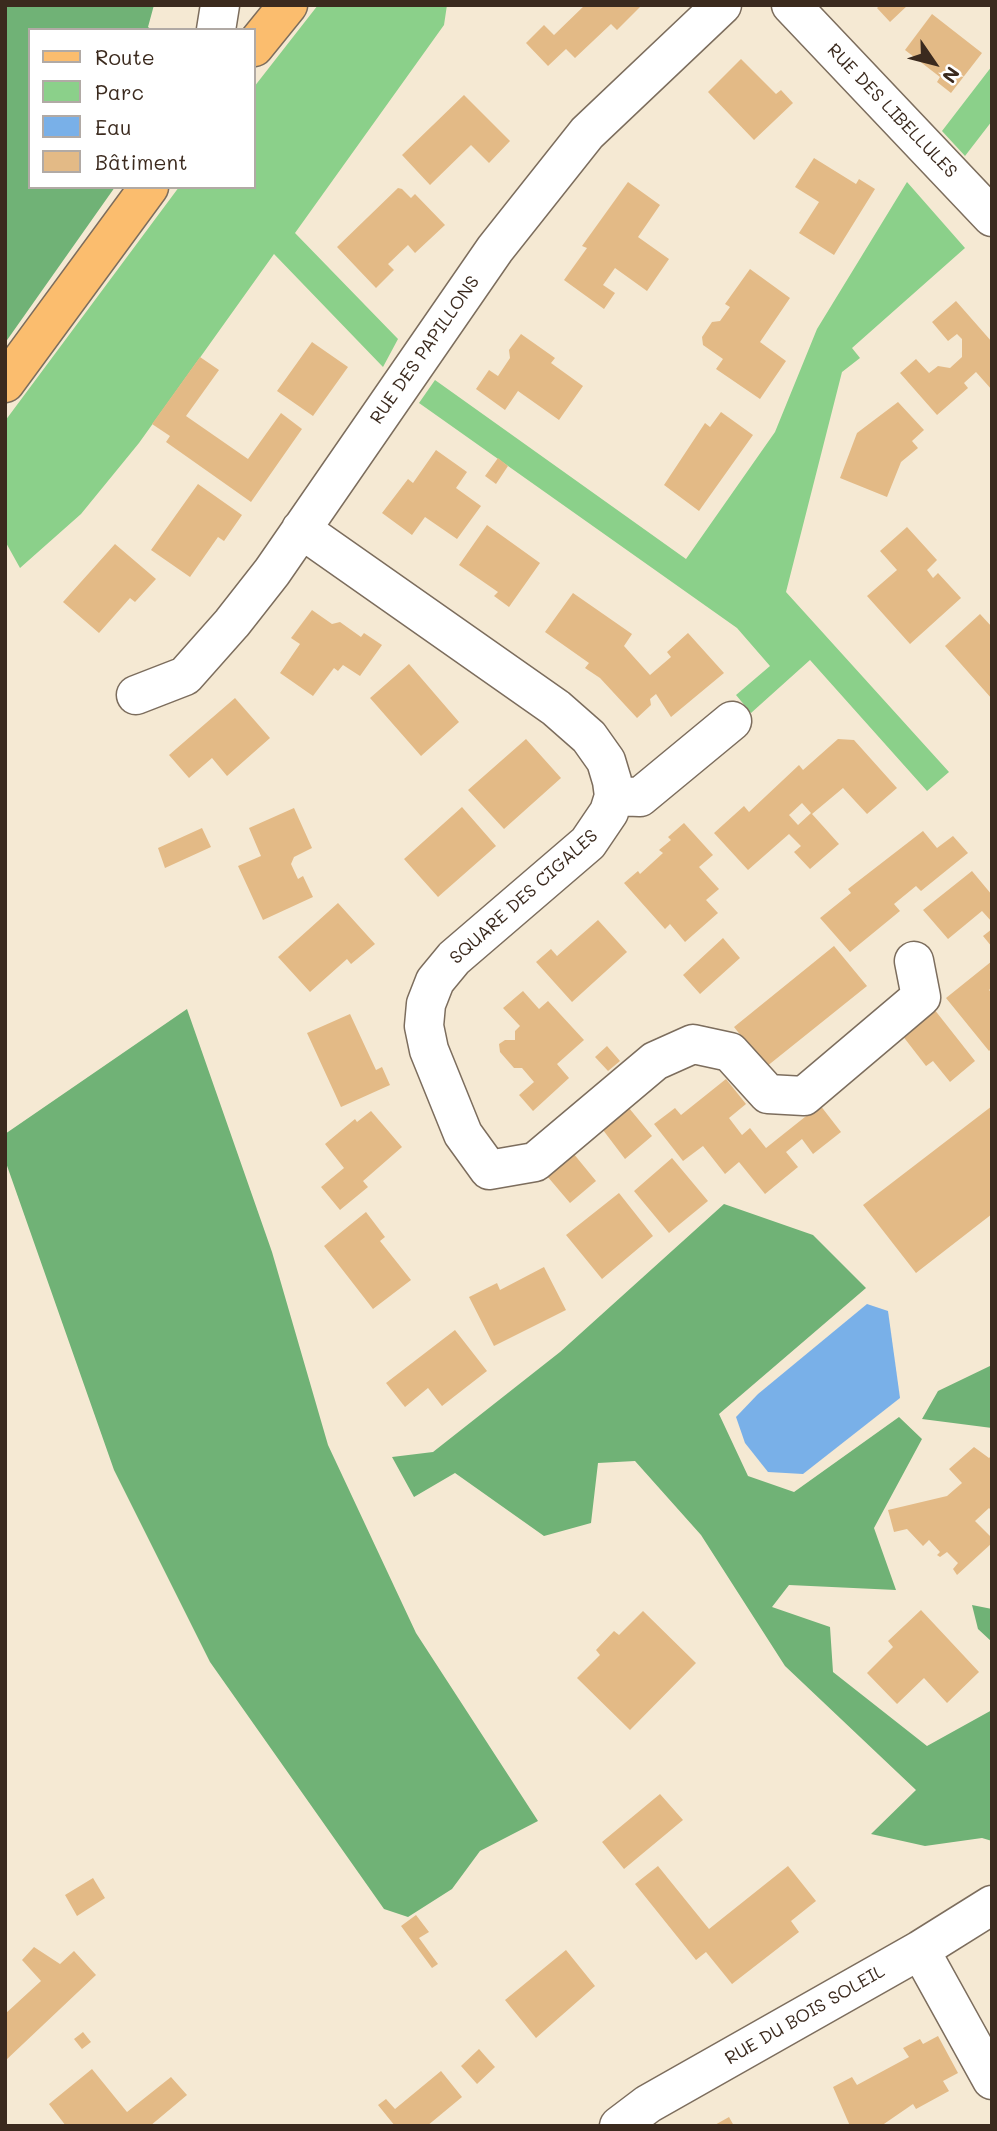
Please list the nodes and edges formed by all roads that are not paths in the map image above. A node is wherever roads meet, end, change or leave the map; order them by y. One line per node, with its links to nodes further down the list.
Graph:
1 (220, 5): 5 (street)
2 (288, 5): 6 (main road)
3 (722, 5): 10 (street, RUE DES PAPILLONS)
4 (791, 5): 8 (street, RUE DES LIBELLULES)
5 (216, 28)
6 (256, 45)
7 (148, 189): 9 (main road)
8 (992, 217)
9 (5, 383)
10 (301, 529): 11 (street, RUE DES PAPILLONS); 13 (street)
11 (136, 695)
12 (732, 721): 13 (street)
13 (614, 796): 14 (street, SQUARE DES CIGALES)
14 (914, 961)
15 (992, 1905): 16 (street, RUE DU BOIS SOLEIL)
16 (920, 1950): 17 (street); 18 (street, RUE DU BOIS SOLEIL)
17 (992, 2080)
18 (618, 2126)

